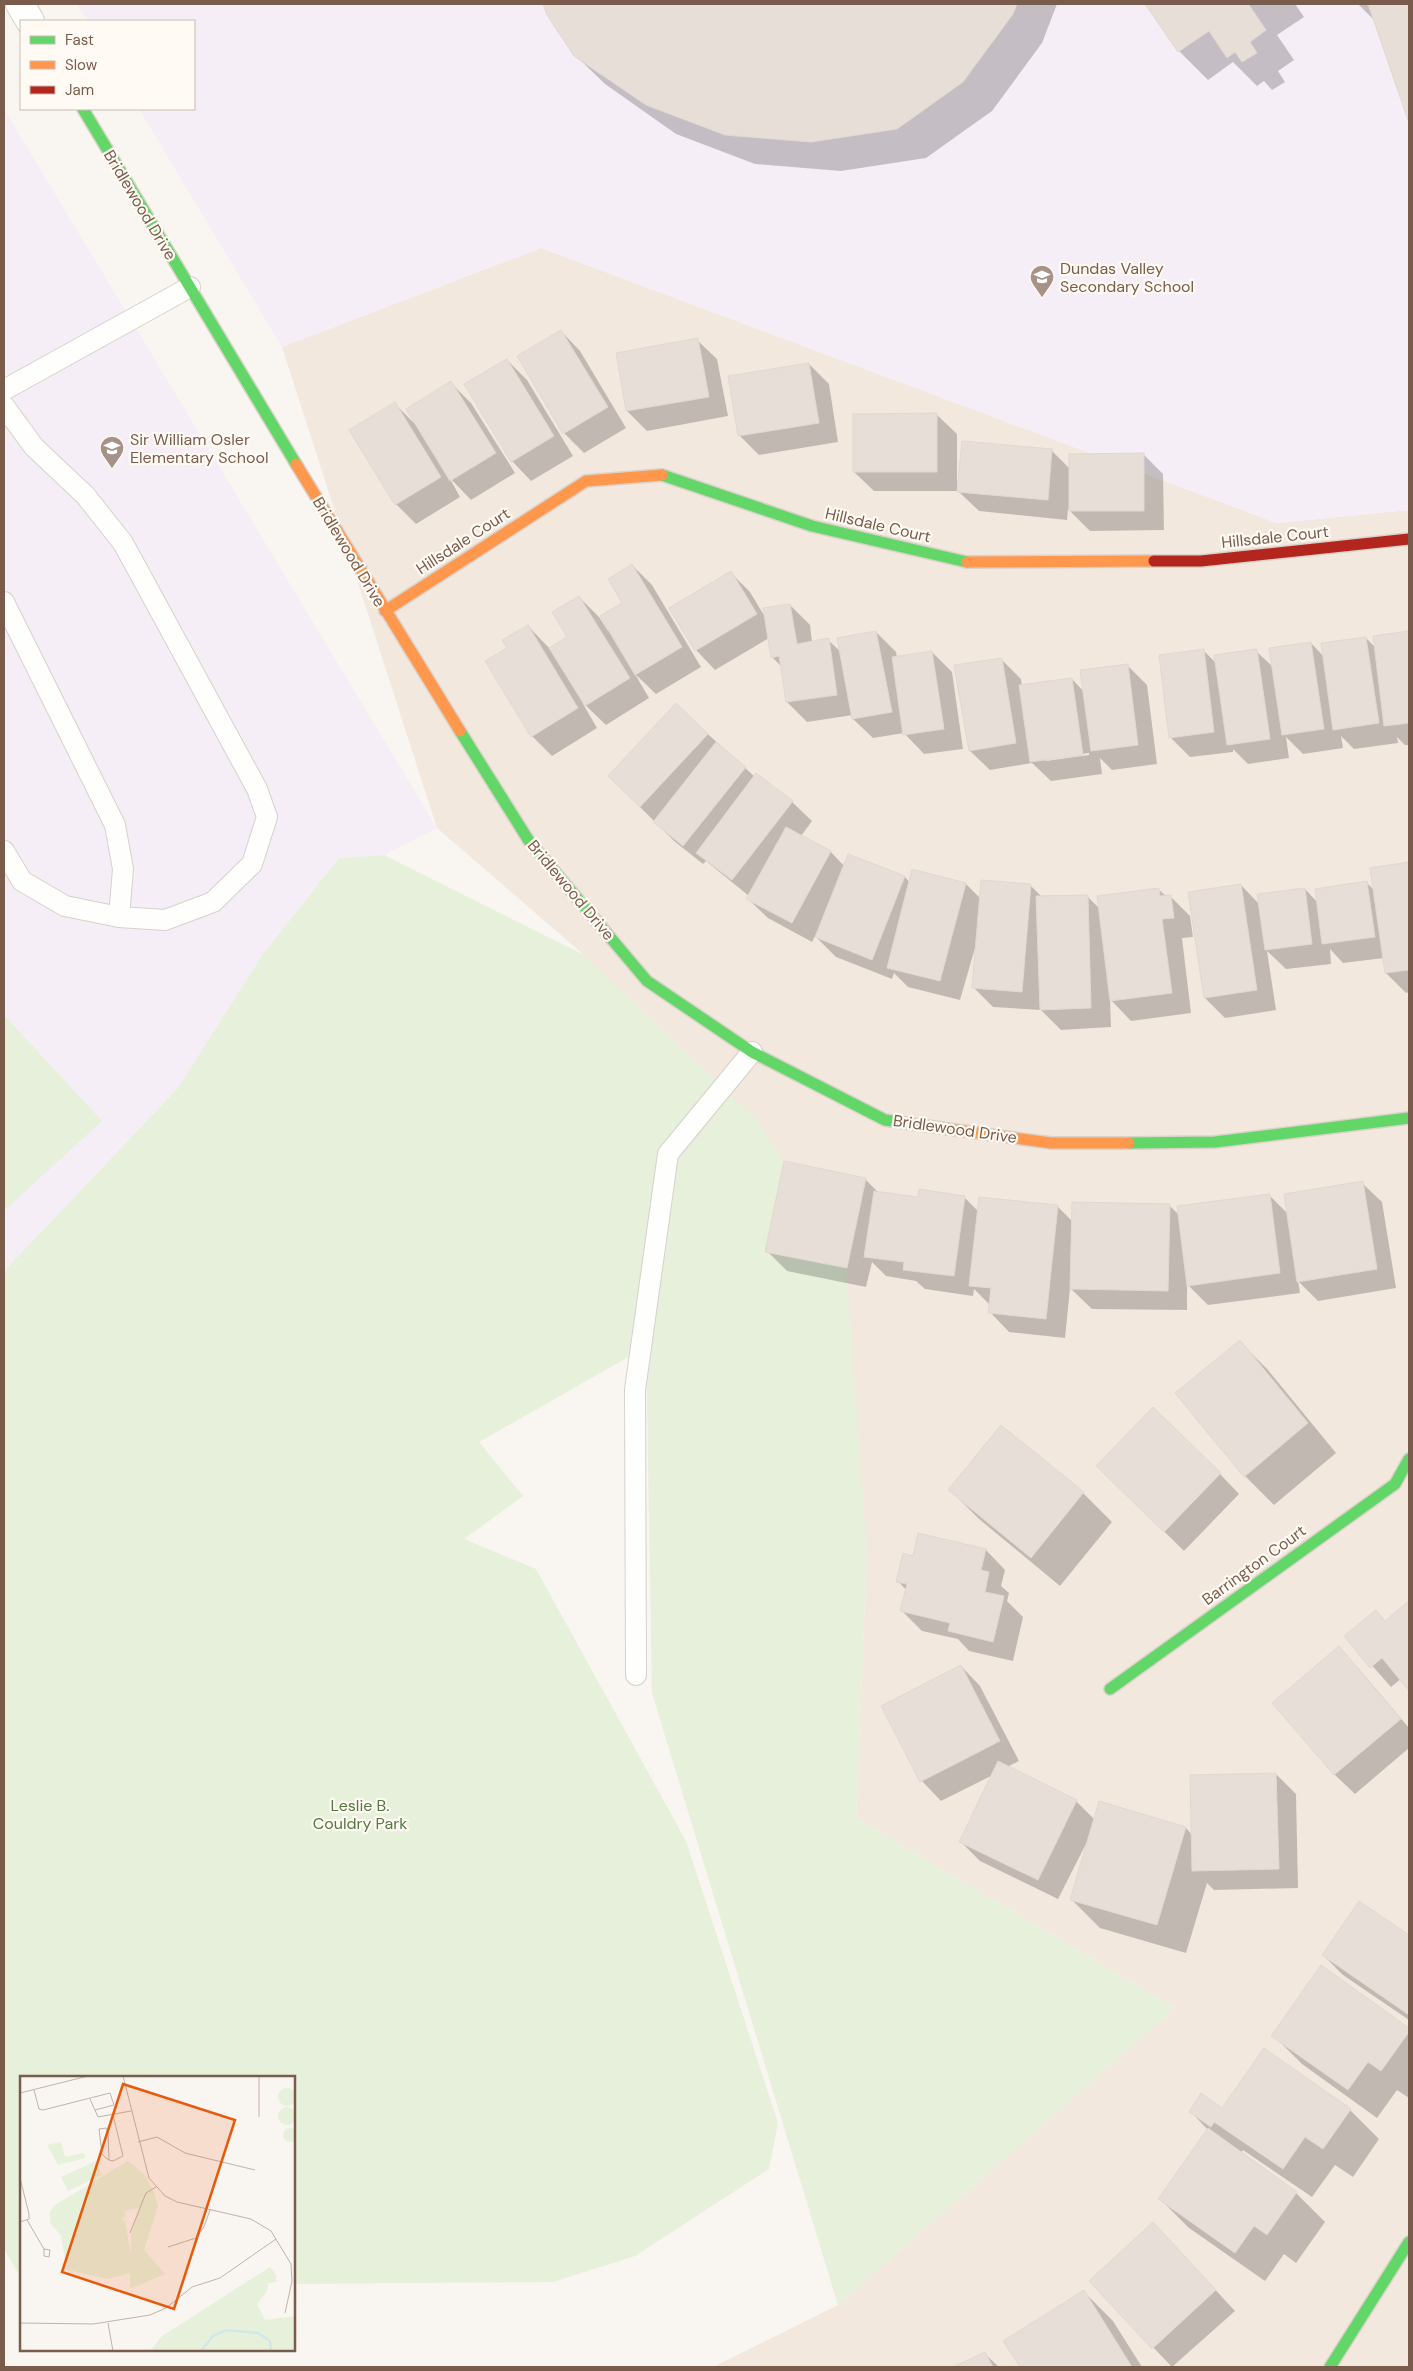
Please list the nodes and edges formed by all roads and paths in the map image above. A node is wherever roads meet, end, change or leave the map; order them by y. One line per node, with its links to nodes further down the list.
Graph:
1 (20, 4): 2 (street)
2 (29, 20)
3 (84, 110): 4 (street, Bridlewood Drive)
4 (190, 287): 5 (lane); 9 (street, Bridlewood Drive)
5 (4, 390)
6 (4, 406): 11 (lane)
7 (1409, 539): 9 (street, Hillsdale Court)
8 (4, 602): 11 (lane)
9 (385, 611): 12 (street, Bridlewood Drive)
10 (4, 851): 11 (lane)
11 (119, 917)
12 (752, 1052): 13 (street, Bridlewood Drive); 15 (lane)
13 (1409, 1118)
14 (1409, 1459): 16 (street, Barrington Court)
15 (636, 1675)
16 (1110, 1689)
17 (1409, 2242): 18 (street)
18 (1330, 2367)

